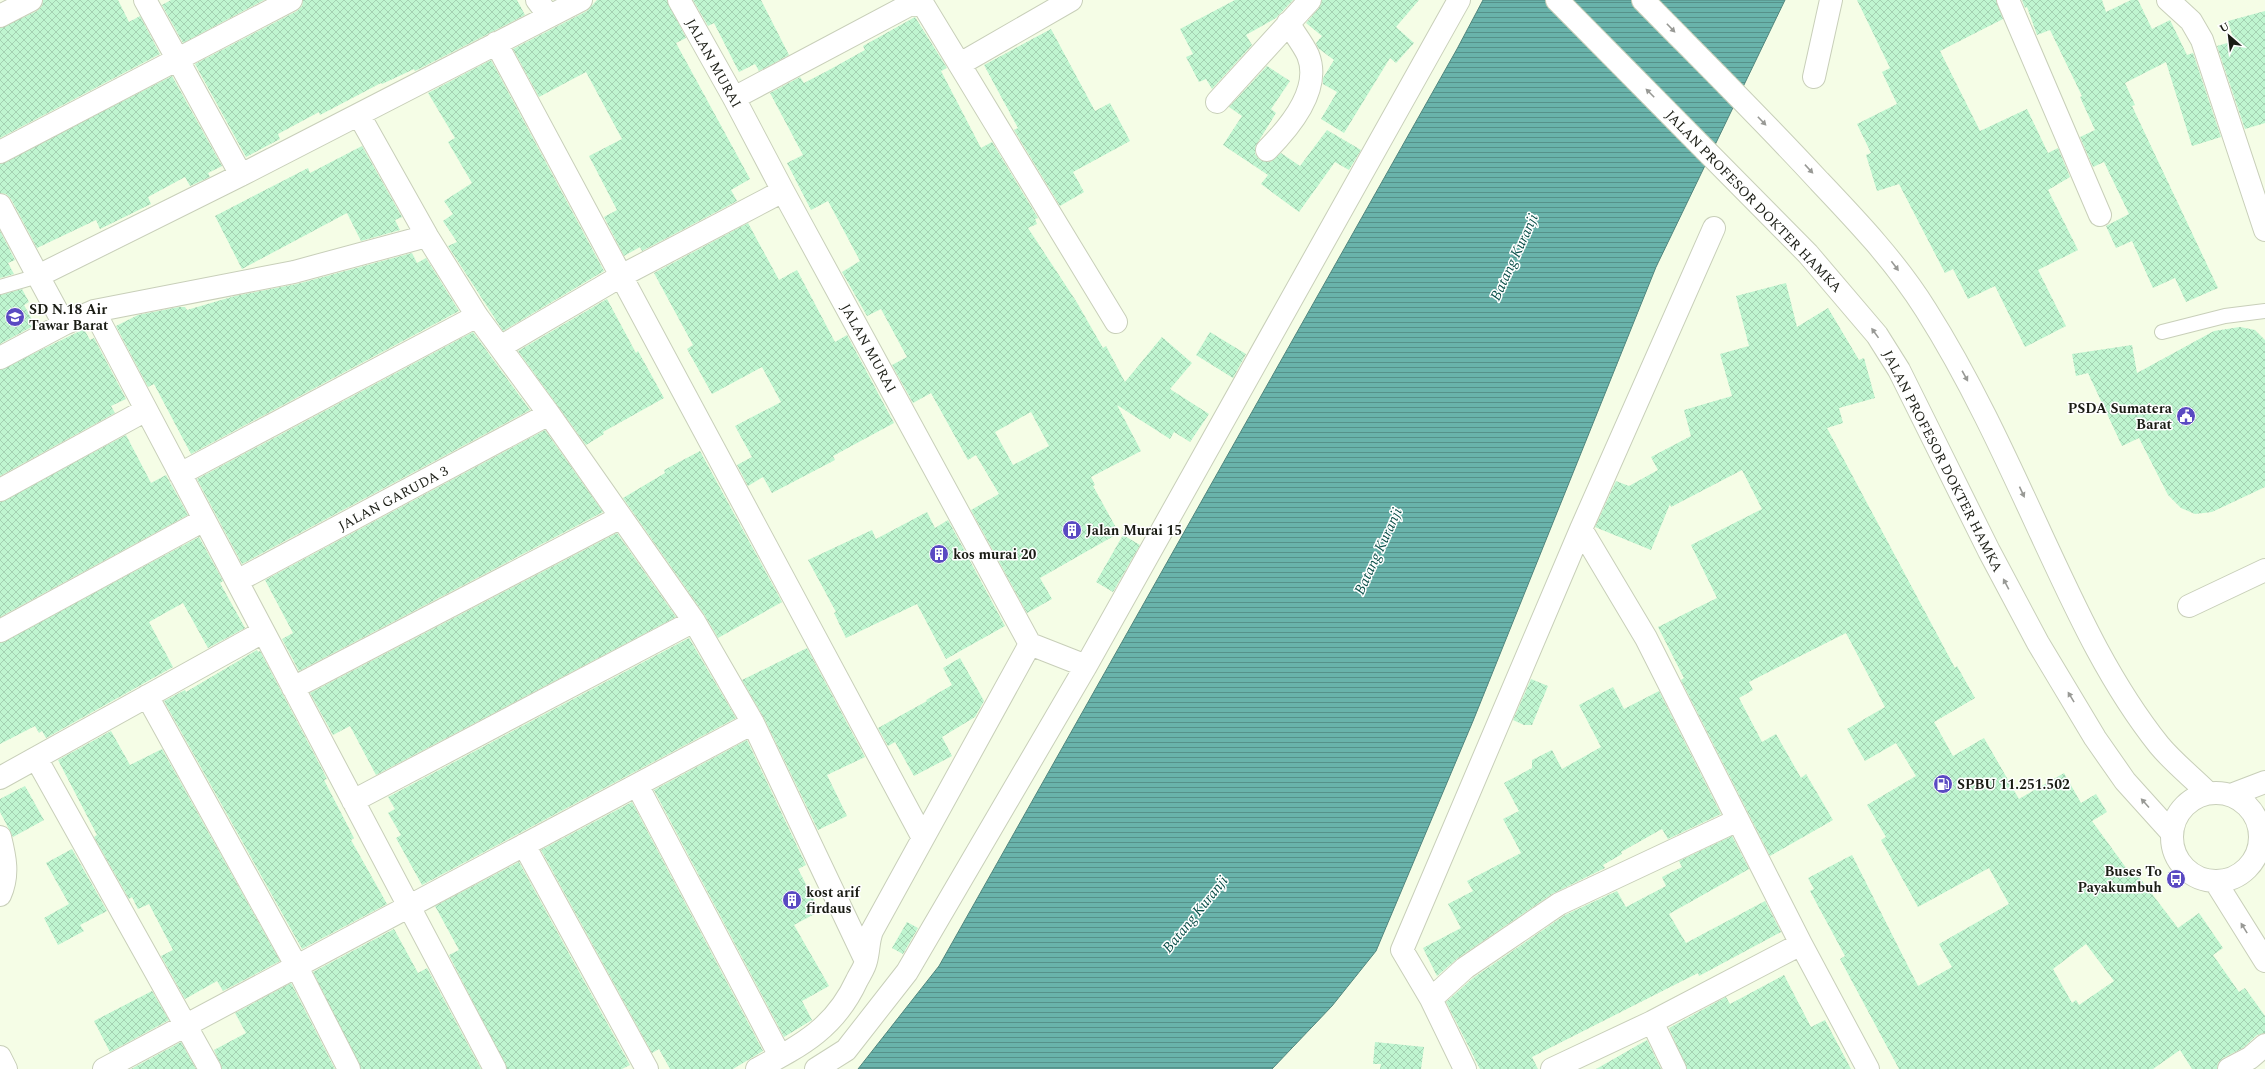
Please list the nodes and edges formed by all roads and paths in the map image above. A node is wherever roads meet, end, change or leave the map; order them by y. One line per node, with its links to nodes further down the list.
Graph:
1 (31, 0): 15 (street)
2 (144, 0): 18 (street)
3 (291, 0): 18 (street)
4 (581, 0): 14 (street)
5 (679, 0): 21 (street, JALAN MURAI)
6 (1071, 0): 19 (street)
7 (1310, 0): 16 (street)
8 (1460, 0): 58 (street)
9 (1557, 0): 70 (street, JALAN PROFESOR DOKTER HAMKA, one-way to 9)
10 (1643, 0): 66 (street, one-way to 66)
11 (1831, 0): 20 (street)
12 (2008, 0): 29 (street)
13 (2168, 0): 31 (street)
14 (543, 8): 17 (street)
15 (0, 16)
16 (1288, 23): 22 (street); 24 (street)
17 (496, 43): 23 (street); 34 (street)
18 (178, 59): 25 (street); 26 (street)
19 (960, 64): 21 (street); 39 (street)
20 (1814, 76)
21 (734, 98): 27 (street, JALAN MURAI)
22 (1217, 102)
23 (359, 114): 26 (street); 32 (street)
24 (1267, 150)
25 (0, 152)
26 (241, 175): 33 (street)
27 (783, 191): 34 (street); 57 (street, JALAN MURAI)
28 (0, 205): 33 (street)
29 (2100, 215)
30 (1714, 228): 50 (street)
31 (2265, 230)
32 (427, 236): 36 (street); 38 (street)
33 (38, 276): 35 (lane); 40 (street)
34 (621, 276): 42 (street); 72 (street)
35 (0, 286)
36 (94, 311): 40 (street); 44 (street)
37 (2265, 311): 41 (lane)
38 (477, 316): 42 (street); 46 (street)
39 (1116, 322)
40 (64, 324): 43 (street)
41 (2162, 332)
42 (500, 347): 45 (street)
43 (0, 358)
44 (146, 410): 46 (street); 47 (street)
45 (549, 414): 48 (street); 52 (street, JALAN GARUDA 3)
46 (180, 474): 49 (street)
47 (0, 490)
48 (621, 517): 54 (street); 59 (street)
49 (204, 520): 52 (street); 55 (street)
50 (1581, 529): 69 (street); 82 (street)
51 (2265, 570): 53 (street)
52 (237, 581): 56 (street)
53 (2189, 606)
54 (694, 621): 61 (street); 68 (street)
55 (0, 631)
56 (263, 632): 59 (street); 60 (street)
57 (1030, 644): 58 (street); 72 (street)
58 (1086, 666): 95 (street)
59 (293, 688): 68 (street)
60 (147, 696): 62 (street); 81 (street)
61 (753, 724): 65 (street); 79 (street)
62 (36, 758): 63 (street); 84 (street)
63 (0, 778)
64 (2265, 782): 67 (street)
65 (637, 785): 73 (street); 86 (street)
66 (2208, 793): 67 (street); 70 (street)
67 (2231, 795): 74 (street)
68 (353, 801): 77 (street)
69 (1738, 820): 78 (street); 82 (street)
70 (2172, 832): 75 (street)
71 (0, 837): 76 (street)
72 (923, 838): 79 (street)
73 (524, 845): 77 (street); 93 (street)
74 (2262, 848): 75 (street)
75 (2215, 881): 80 (street, one-way to 75)
76 (0, 895)
77 (409, 906): 81 (street); 92 (street)
78 (1800, 944): 83 (street); 99 (street)
79 (866, 961): 86 (street)
80 (2265, 961)
81 (297, 967): 84 (street); 91 (street)
82 (1431, 999): 96 (street)
83 (1652, 1022): 97 (street); 98 (street)
84 (186, 1025): 89 (street); 90 (street)
85 (2265, 1045): 100 (street)
86 (780, 1056): 94 (street)
87 (0, 1057): 88 (street)
88 (6, 1069)
89 (104, 1069)
90 (210, 1069)
91 (349, 1069)
92 (495, 1069)
93 (646, 1069)
94 (757, 1069)
95 (816, 1069)
96 (1465, 1069)
97 (1552, 1069)
98 (1674, 1069)
99 (1868, 1069)
100 (2229, 1069)

